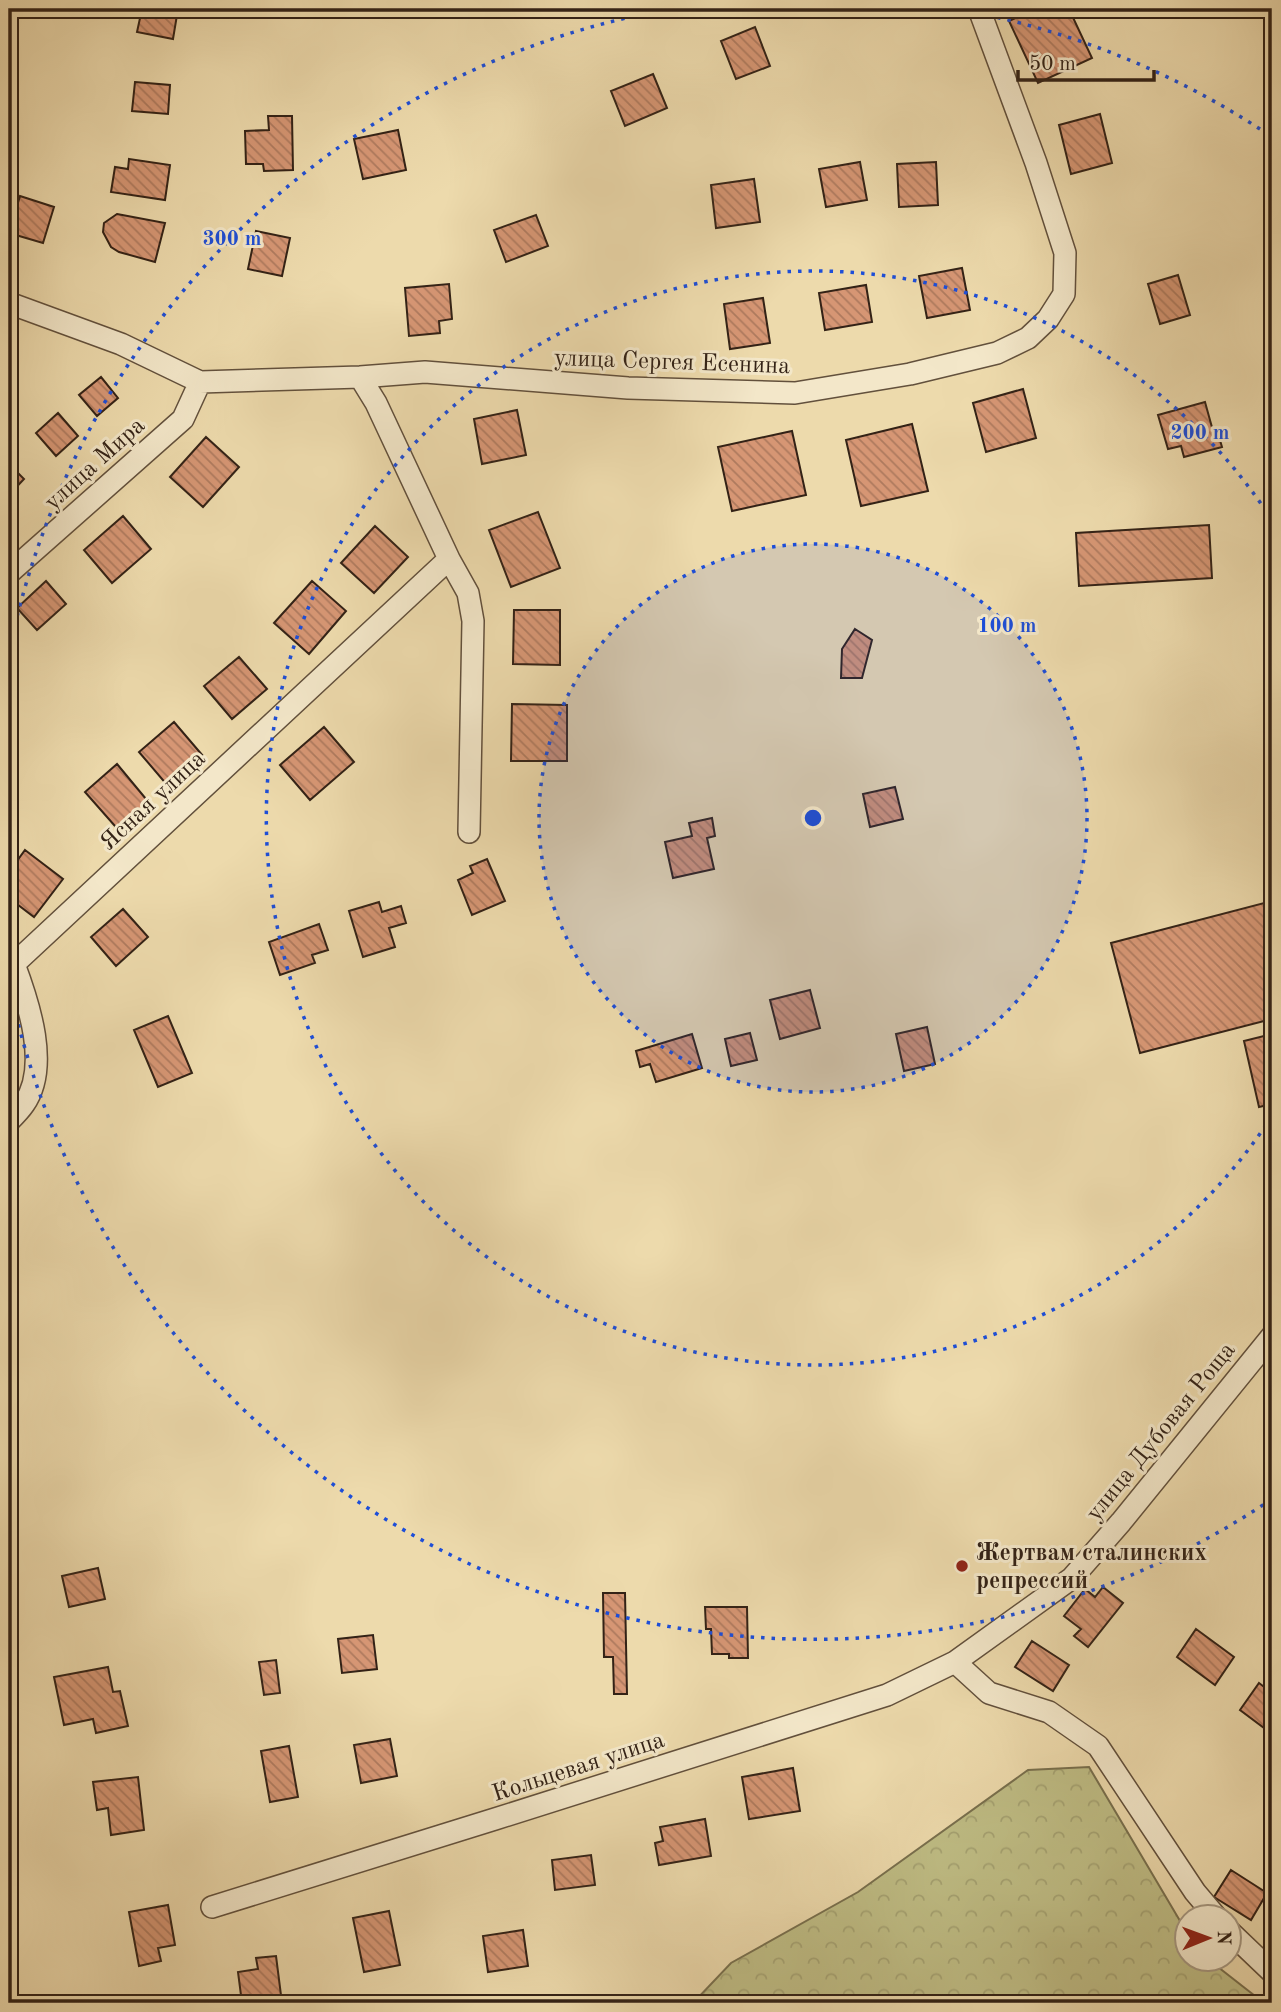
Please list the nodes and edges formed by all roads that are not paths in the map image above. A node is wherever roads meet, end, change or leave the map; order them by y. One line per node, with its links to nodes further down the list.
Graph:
1 (979, 9): 3 (street, улица Сергея Есенина)
2 (9, 303): 4 (street, улица Сергея Есенина)
3 (360, 377): 4 (street, улица Сергея Есенина); 5 (street)
4 (200, 382): 6 (street, улица Мира)
5 (449, 559): 7 (street); 8 (street, Ясная улица)
6 (9, 573)
7 (469, 832)
8 (12, 961): 9 (street, Ясная улица)
9 (9, 1121)
10 (1272, 1336): 11 (street, улица Дубовая Роща)
11 (955, 1662): 12 (street); 13 (street, Кольцевая улица)
12 (1206, 1904)
13 (212, 1907)
14 (1242, 1943): 15 (street)
15 (1272, 1972)

